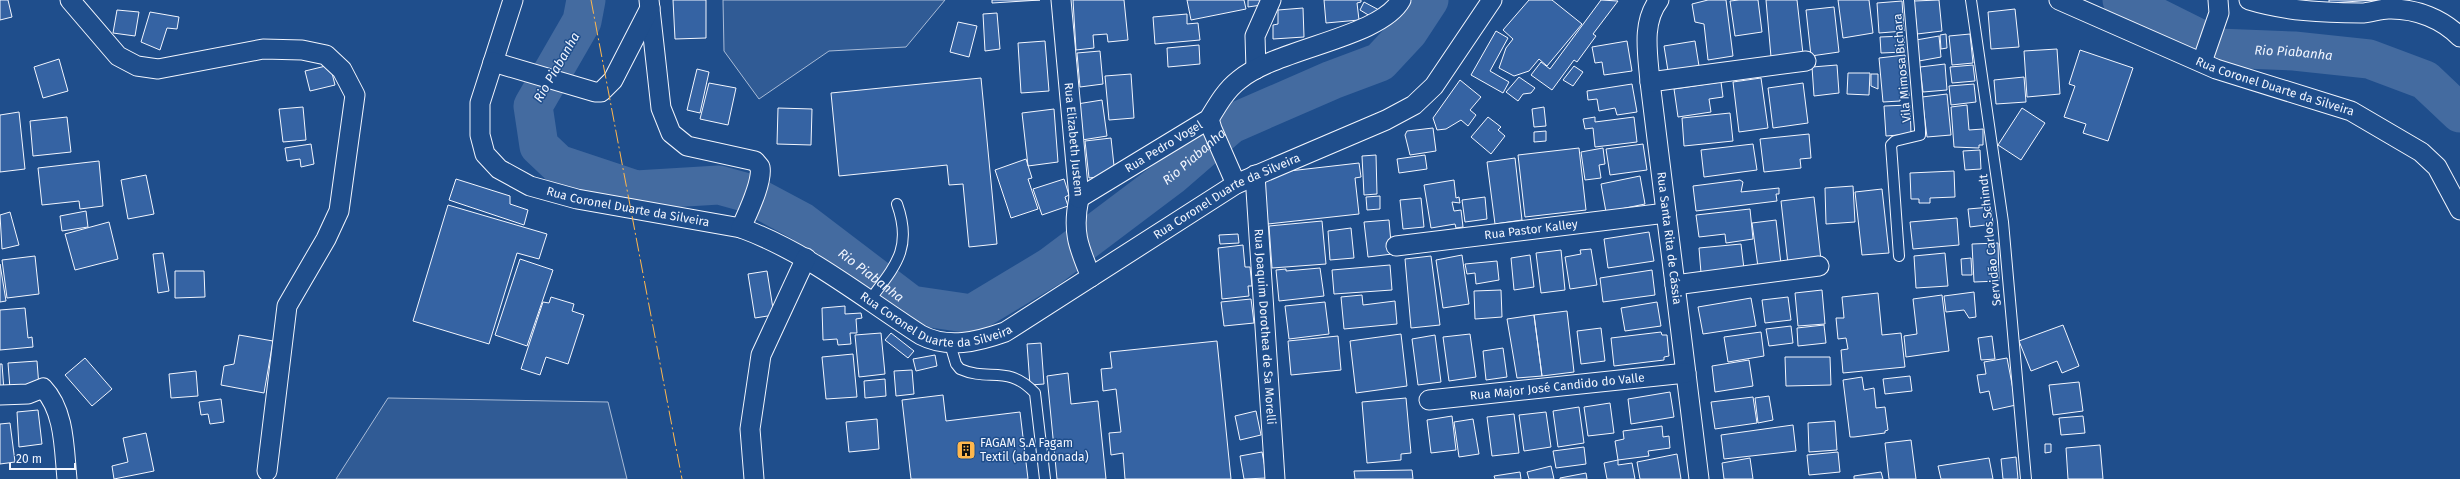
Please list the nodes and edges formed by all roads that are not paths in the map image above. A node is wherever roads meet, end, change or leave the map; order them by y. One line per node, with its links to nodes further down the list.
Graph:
1 (70, 0): 39 (street)
2 (513, 0): 17 (street, Rua Coronel Duarte da Silveira)
3 (1061, 0): 23 (street, Rua Elizabeth Justem)
4 (1271, 0): 18 (street)
5 (1401, 0): 18 (street, Rua Pedro Vogel)
6 (1492, 0): 21 (street, Rua Coronel Duarte da Silveira)
7 (1659, 0): 19 (street, Rua Santa Rita de Cássia)
8 (1909, 0): 29 (lane, Vila Mimosa Bichara)
9 (1971, 0): 45 (lane, Servidão Carlos Schimdt)
10 (2060, 0): 15 (street, Rua Coronel Duarte da Silveira)
11 (2249, 0): 14 (street)
12 (649, 4): 17 (street); 27 (street)
13 (2218, 7): 15 (street)
14 (2460, 37)
15 (2203, 59): 25 (street, Rua Coronel Duarte da Silveira)
16 (1806, 61): 19 (street)
17 (493, 62): 27 (street, Rua Coronel Duarte da Silveira)
18 (1256, 69): 20 (street, Rua Pedro Vogel)
19 (1650, 82): 26 (street, Rua Santa Rita de Cássia)
20 (1210, 124): 22 (street); 23 (street, Rua Pedro Vogel)
21 (1255, 175): 22 (street, Rua Coronel Duarte da Silveira); 43 (street, Rua Joaquim Dorothea de Sa Morelli)
22 (1233, 177): 32 (street, Rua Coronel Duarte da Silveira)
23 (1079, 198): 32 (street, Rua Elizabeth Justem)
24 (897, 204): 34 (lane)
25 (2460, 210)
26 (1666, 213): 28 (street, Rua Pastor Kalley); 33 (street, Rua Santa Rita de Cássia)
27 (741, 228): 30 (street, Rua Coronel Duarte da Silveira)
28 (1396, 246)
29 (1899, 256)
30 (806, 258): 34 (street, Rua Coronel Duarte da Silveira); 41 (street)
31 (1819, 266): 33 (street)
32 (1091, 277): 35 (street, Rua Coronel Duarte da Silveira)
33 (1675, 285): 36 (street, Rua Santa Rita de Cássia)
34 (874, 294): 35 (street, Rua Coronel Duarte da Silveira)
35 (950, 344): 42 (lane)
36 (1686, 373): 38 (street, Rua Major José Candido do Valle); 44 (street, Rua Santa Rita de Cássia)
37 (0, 395): 40 (street)
38 (1429, 400)
39 (267, 471)
40 (67, 479)
41 (754, 479)
42 (1045, 479)
43 (1275, 479)
44 (1698, 479)
45 (2026, 479)

